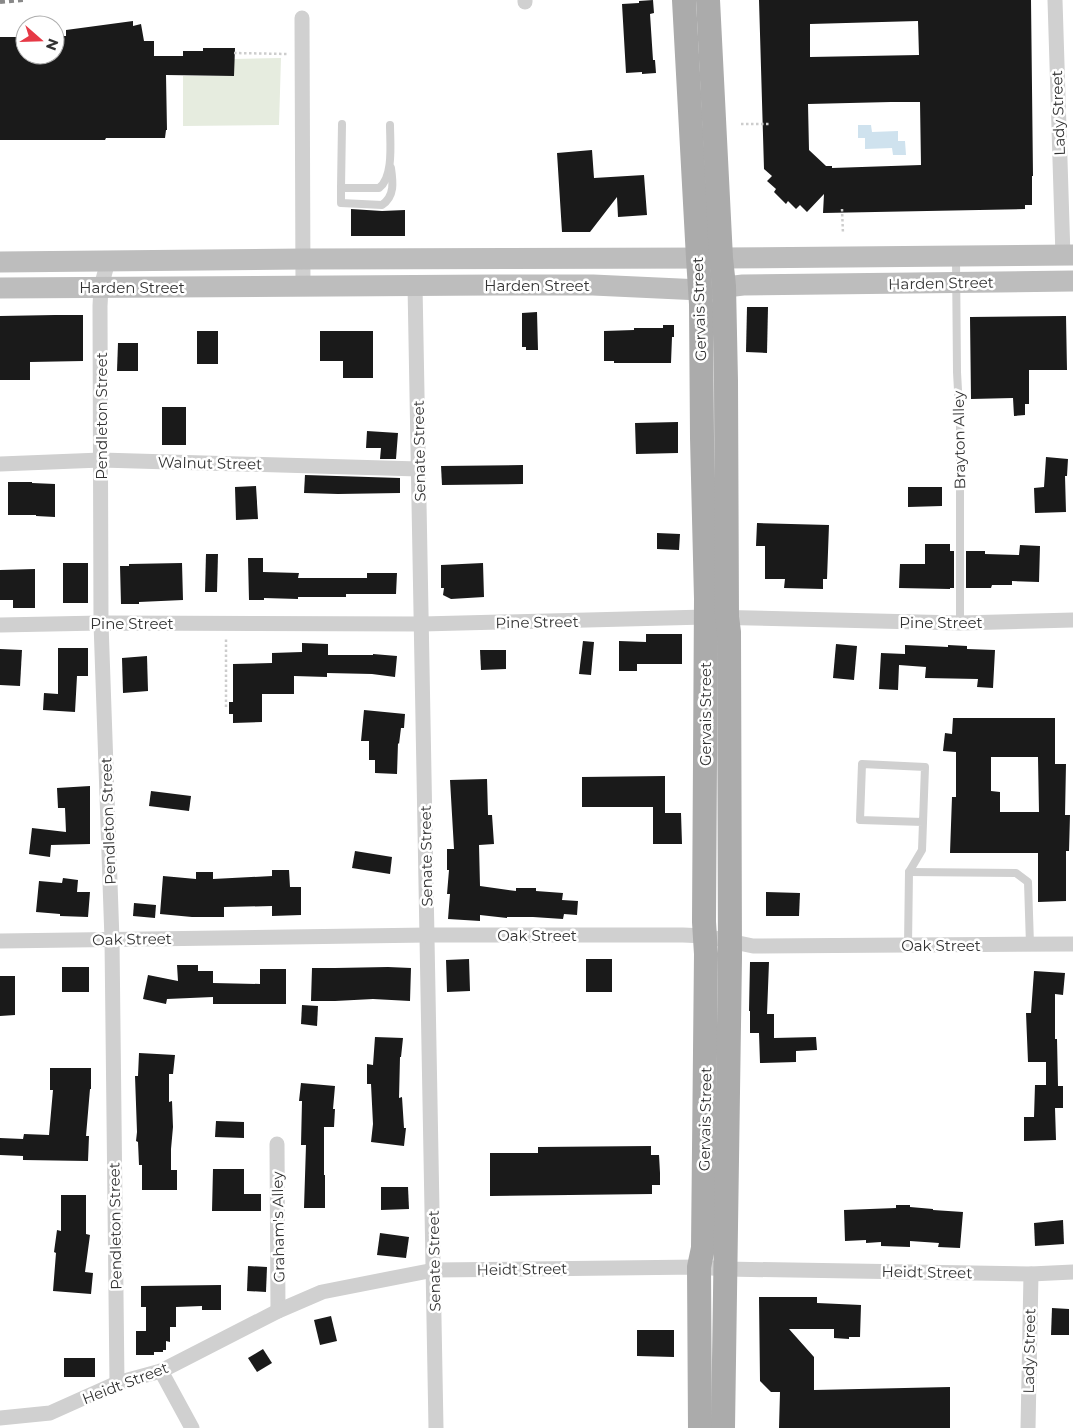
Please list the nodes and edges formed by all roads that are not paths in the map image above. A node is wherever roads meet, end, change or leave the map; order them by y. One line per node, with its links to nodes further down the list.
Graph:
1 (684, 0): 11 (main road, Gervais Street)
2 (708, 0): 11 (main road, Gervais Street)
3 (1055, 0): 10 (street, Lady Street)
4 (302, 18): 12 (street)
5 (342, 124): 8 (lane)
6 (390, 124): 7 (lane)
7 (390, 164): 8 (lane); 8 (lane)
8 (341, 188)
9 (956, 256): 10 (main road, Harden Street); 11 (main road, Harden Street); 16 (lane, Brayton Alley)
10 (1068, 256)
11 (709, 258): 12 (main road, Harden Street); 21 (main road, Gervais Street)
12 (303, 259): 13 (main road, Harden Street); 18 (street)
13 (108, 261): 14 (main road, Harden Street); 19 (street, Pendleton Street)
14 (0, 262)
15 (1073, 281): 16 (main road, Harden Street)
16 (957, 282): 21 (main road, Harden Street); 28 (lane, Brayton Alley)
17 (415, 285): 18 (main road, Harden Street); 21 (main road, Harden Street); 24 (street, Senate Street)
18 (303, 286): 19 (main road, Harden Street)
19 (101, 287): 20 (main road, Harden Street); 22 (street, Pendleton Street)
20 (0, 288)
21 (712, 288): 25 (main road, Gervais Street)
22 (101, 460): 23 (street, Walnut Street); 24 (street, Walnut Street); 27 (street, Pendleton Street)
23 (0, 464)
24 (419, 469): 29 (street, Senate Street)
25 (717, 617): 28 (street, Pine Street); 29 (street, Pine Street); 34 (main road, Gervais Street); 37 (main road, Gervais Street)
26 (1073, 620): 28 (street, Pine Street)
27 (101, 623): 29 (street, Pine Street); 30 (street, Pine Street); 35 (street, Pendleton Street)
28 (960, 623)
29 (422, 624): 33 (street, Senate Street)
30 (0, 625)
31 (923, 822): 31 (lane); 32 (lane)
32 (909, 872): 38 (lane); 40 (lane)
33 (428, 936): 34 (street, Oak Street); 35 (street, Oak Street); 44 (street, Senate Street)
34 (705, 936): 37 (street, Oak Street); 42 (main road, Gervais Street)
35 (112, 940): 36 (street, Oak Street); 49 (street, Pendleton Street)
36 (0, 941)
37 (729, 941): 40 (street, Oak Street); 43 (main road, Gervais Street)
38 (1030, 944): 39 (street, Oak Street); 40 (street, Oak Street)
39 (1073, 944)
40 (908, 945)
41 (277, 1144): 47 (street, Graham's Alley)
42 (700, 1267): 43 (street, Heidt Street); 44 (street, Heidt Street); 53 (main road, Gervais Street)
43 (725, 1269): 46 (street, Heidt Street); 54 (main road, Gervais Street)
44 (434, 1270): 47 (street, Heidt Street); 52 (street, Senate Street)
45 (1073, 1272): 46 (street, Heidt Street)
46 (1031, 1274): 55 (street, Lady Street)
47 (278, 1311): 48 (street, Heidt Street)
48 (161, 1371): 49 (street, Heidt Street); 51 (street)
49 (117, 1383): 50 (street, Heidt Street)
50 (0, 1418)
51 (192, 1428)
52 (436, 1428)
53 (700, 1428)
54 (722, 1428)
55 (1028, 1428)

